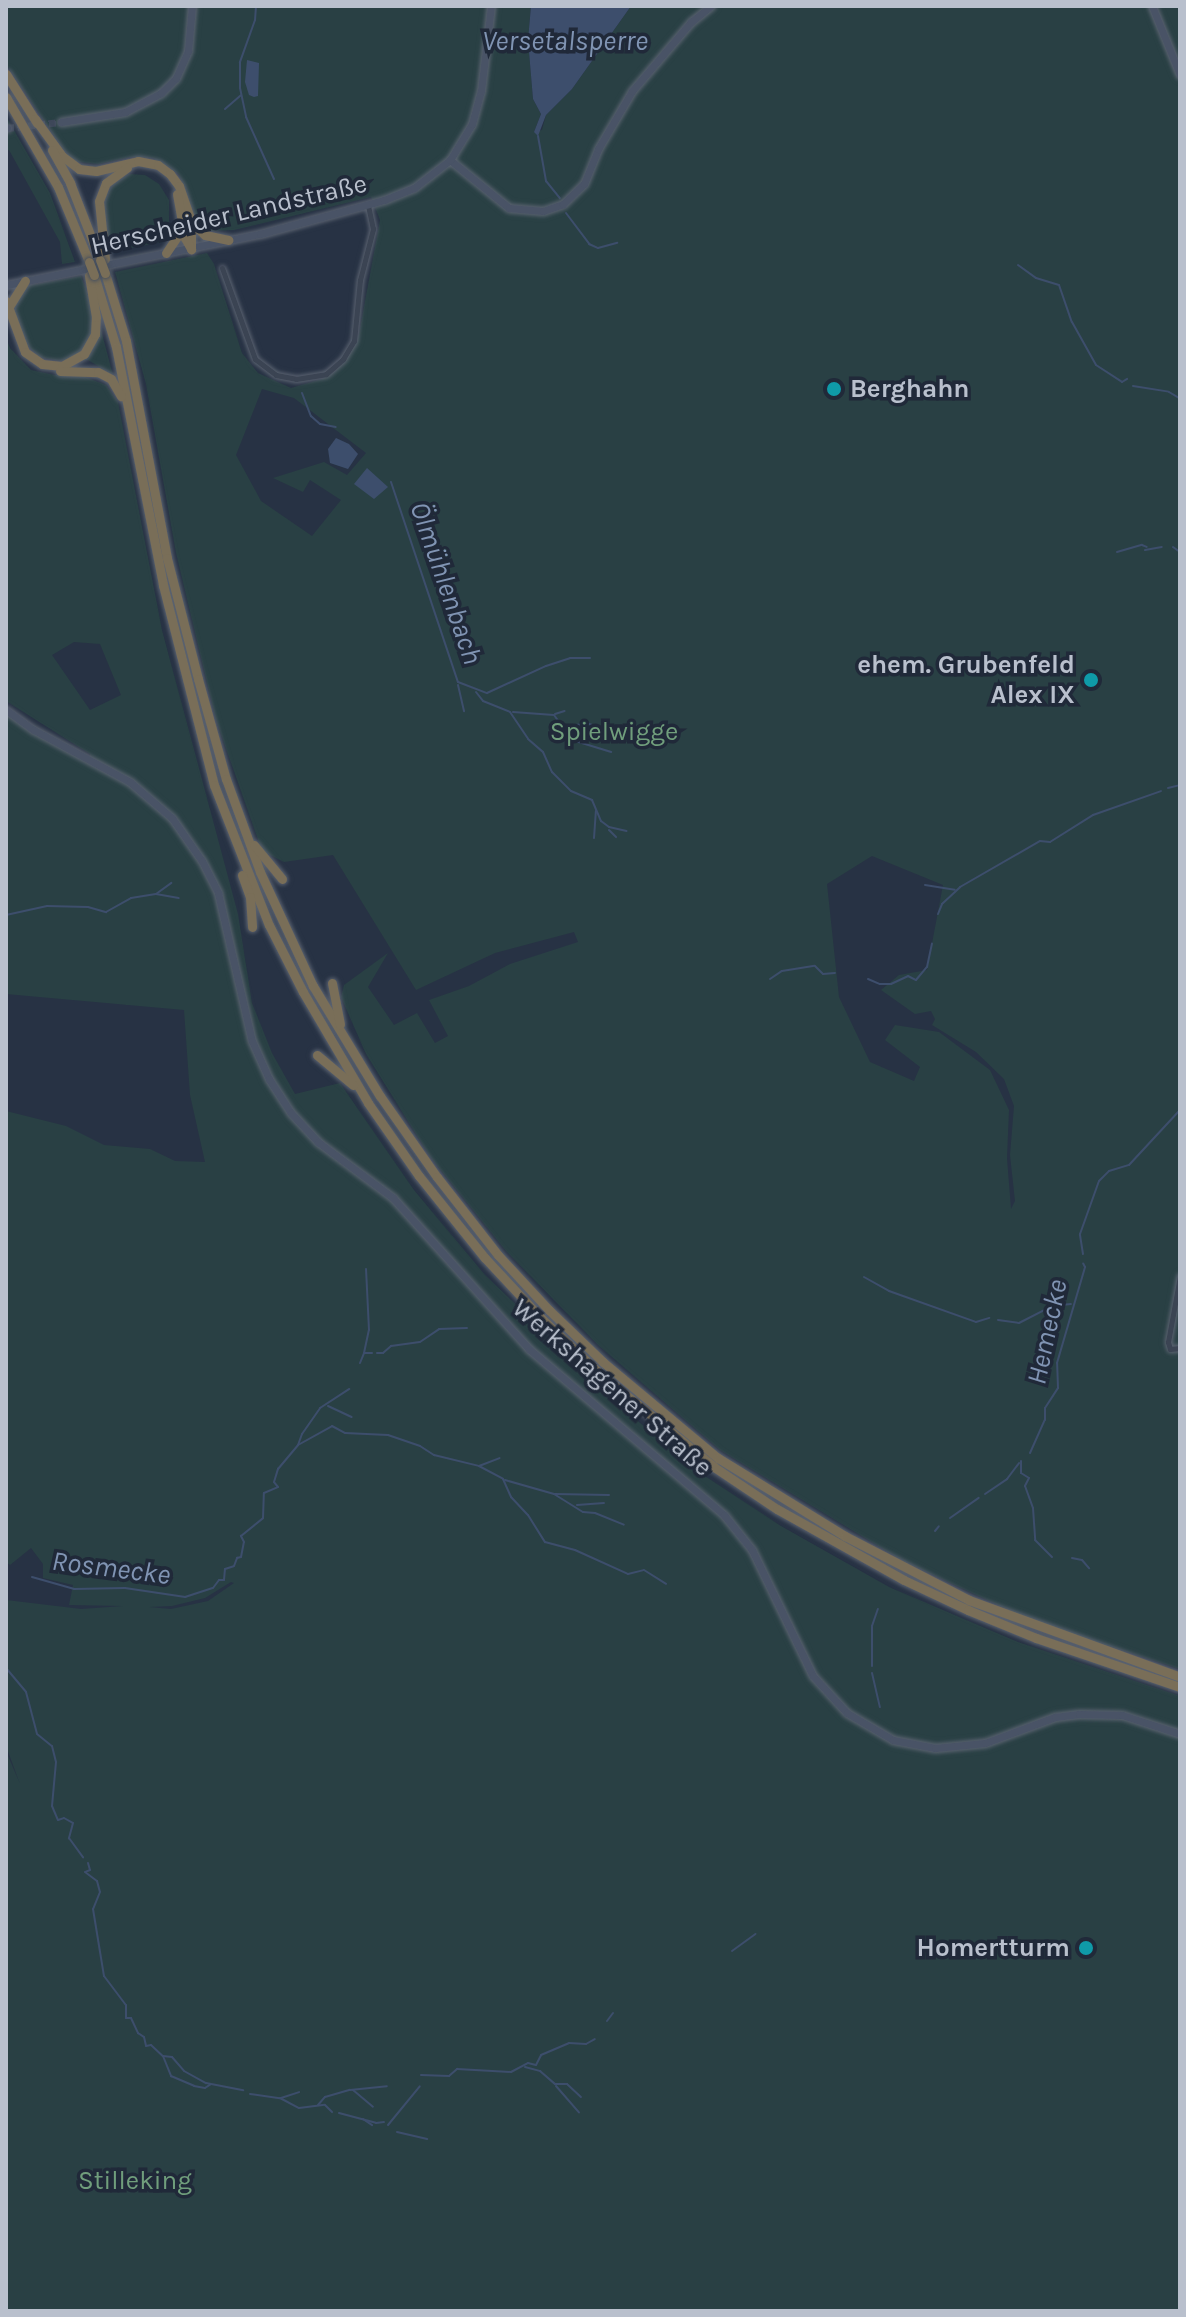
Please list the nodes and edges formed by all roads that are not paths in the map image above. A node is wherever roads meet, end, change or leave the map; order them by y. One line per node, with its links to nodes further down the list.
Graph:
1 (192, 6): 9 (main road)
2 (491, 6): 10 (main road)
3 (711, 6): 10 (main road)
4 (1152, 6): 6 (main road)
5 (6, 74): 8 (highway)
6 (1180, 75)
7 (6, 97): 18 (highway, bridge)
8 (35, 119): 12 (highway); 16 (highway)
9 (61, 122)
10 (450, 160): 11 (main road, Herscheider Landstraße)
11 (368, 205): 13 (main road, Herscheider Landstraße); 17 (street)
12 (187, 223): 13 (highway); 14 (highway); 15 (highway); 16 (highway)
13 (228, 240): 14 (main road, Herscheider Landstraße)
14 (191, 249): 15 (main road, Herscheider Landstraße)
15 (166, 253): 19 (main road, Herscheider Landstraße)
16 (103, 260): 25 (highway, bridge)
17 (222, 268)
18 (92, 275): 21 (highway); 23 (highway)
19 (25, 281): 20 (main road, Herscheider Landstraße); 21 (highway)
20 (6, 285)
21 (7, 304)
22 (6, 323): 23 (highway)
23 (132, 431): 26 (highway)
24 (6, 710): 37 (main road, Werkshagener Straße)
25 (242, 825): 27 (highway); 31 (highway)
26 (239, 852): 28 (highway); 32 (highway)
27 (282, 879)
28 (252, 927)
29 (332, 983): 31 (highway)
30 (317, 1055): 32 (highway)
31 (354, 1056): 35 (highway)
32 (368, 1103): 36 (highway)
33 (1180, 1276): 34 (street)
34 (1180, 1348)
35 (1180, 1677)
36 (1180, 1687)
37 (1180, 1734)

